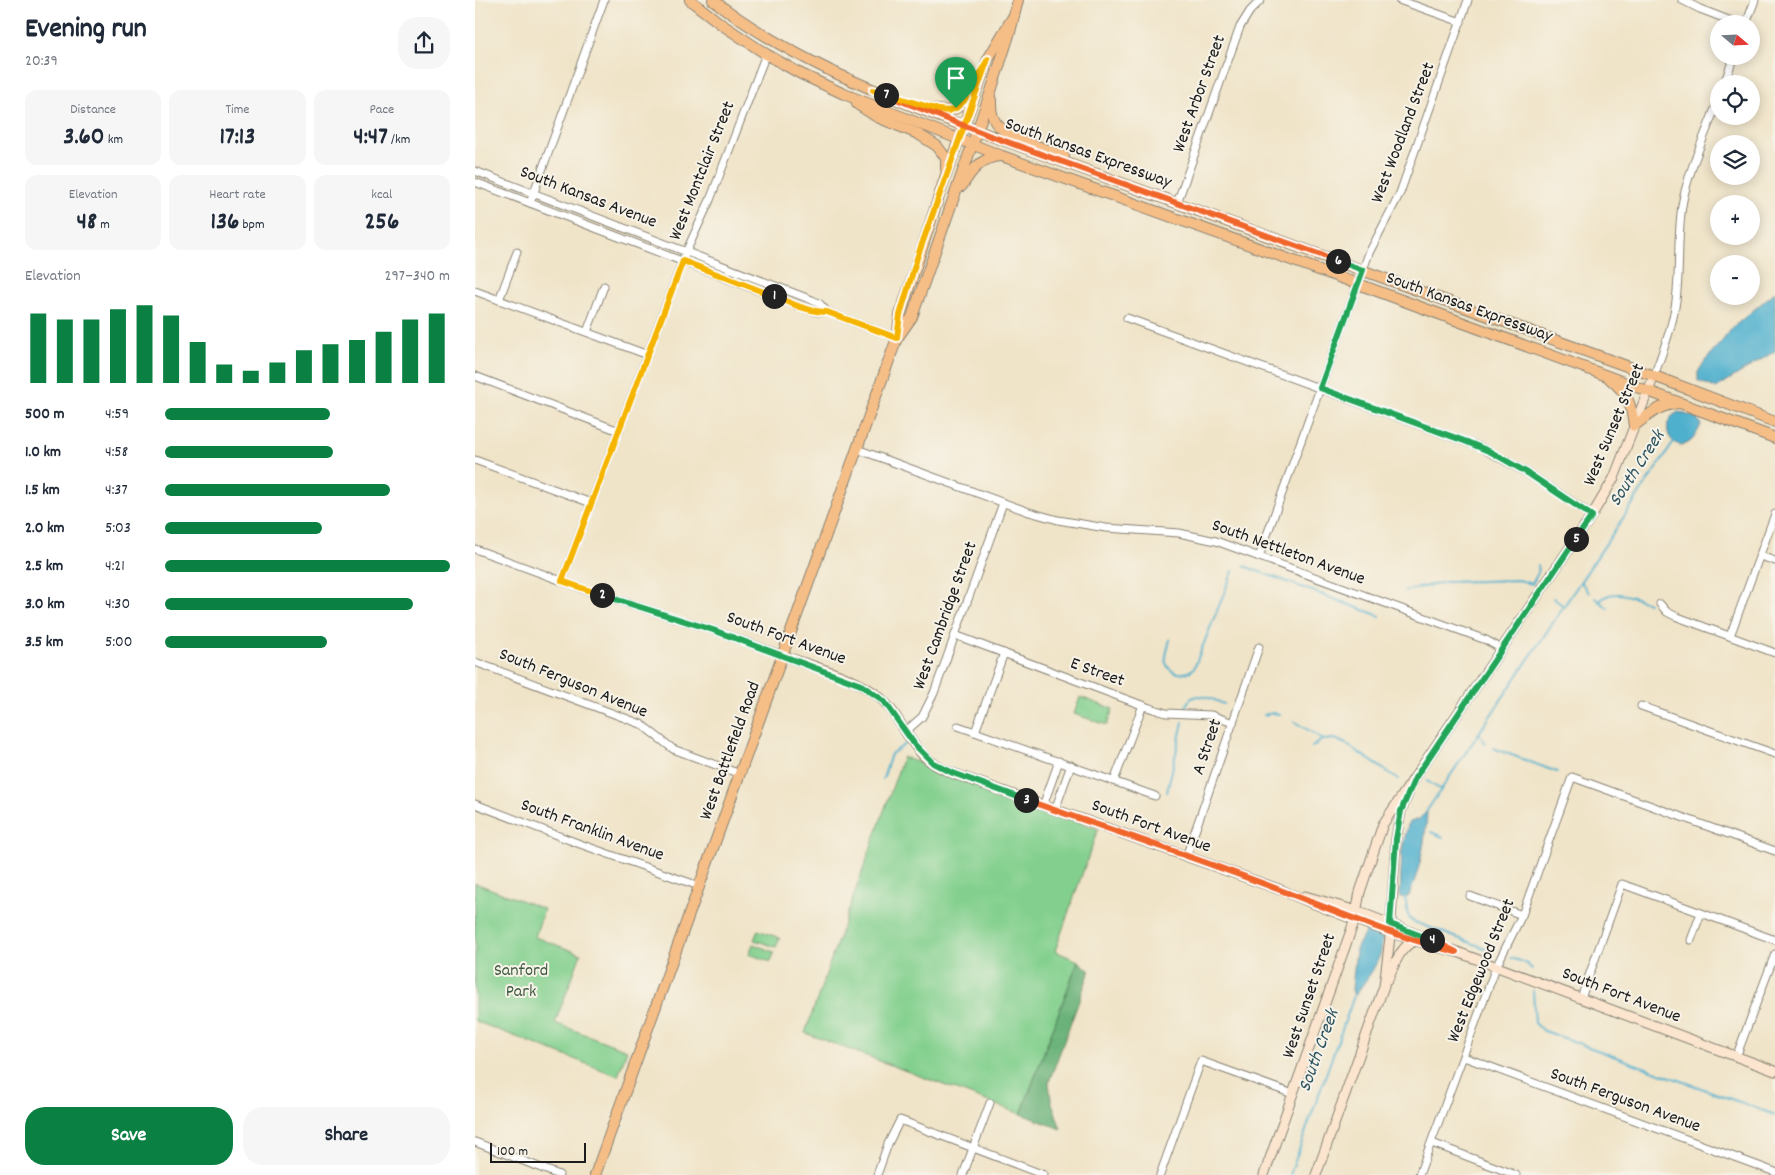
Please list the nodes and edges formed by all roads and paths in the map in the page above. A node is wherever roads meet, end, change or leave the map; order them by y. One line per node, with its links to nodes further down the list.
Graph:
1 (604, 0): 29 (street)
2 (690, 0): 14 (main road, South Kansas Expressway)
3 (713, 0): 17 (main road, South Kansas Expressway)
4 (1018, 0): 10 (main road, West Battlefield Road)
5 (1261, 0): 31 (street, West Arbor Street)
6 (1399, 0): 13 (street)
7 (1468, 0): 13 (street, West Woodland Street)
8 (1682, 0): 11 (street)
9 (1755, 0): 12 (street)
10 (1014, 15): 15 (main road, West Battlefield Road); 16 (main road, West Battlefield Road)
11 (1716, 15)
12 (1749, 15)
13 (1461, 22): 36 (street, West Woodland Street)
14 (766, 54): 18 (main road, South Kansas Expressway); 34 (street, West Montclair Street)
15 (988, 59): 17 (main road); 20 (main road, West Battlefield Road)
16 (993, 88): 21 (main road, West Battlefield Road); 26 (main road)
17 (873, 90): 20 (main road, South Kansas Expressway)
18 (844, 94): 22 (main road, South Kansas Expressway); 27 (main road)
19 (1710, 123): 48 (street, West Sunset Street)
20 (964, 126): 21 (main road, South Kansas Expressway); 22 (main road, West Battlefield Road)
21 (977, 131): 23 (main road, West Battlefield Road); 26 (main road, South Kansas Expressway)
22 (959, 140): 23 (main road, South Kansas Expressway); 27 (main road, West Battlefield Road)
23 (972, 145): 24 (main road, South Kansas Expressway); 32 (main road, West Battlefield Road)
24 (1002, 156): 32 (main road); 37 (main road, South Kansas Expressway)
25 (475, 171): 29 (street, South Kansas Avenue)
26 (1098, 175): 31 (main road, South Kansas Expressway)
27 (945, 178): 44 (main road, West Battlefield Road)
28 (475, 182): 30 (street, South Kansas Avenue)
29 (534, 193): 30 (street); 34 (street, South Kansas Avenue)
30 (530, 203): 35 (street, South Kansas Avenue)
31 (1177, 203): 36 (main road, South Kansas Expressway)
32 (946, 218): 44 (main road, West Battlefield Road)
33 (517, 252): 40 (street)
34 (686, 252): 35 (street, West Montclair Street); 41 (street, South Kansas Avenue)
35 (683, 261): 41 (street, South Kansas Avenue); 45 (street, West Montclair Street)
36 (1363, 270): 37 (street, West Woodland Street); 48 (main road, South Kansas Expressway)
37 (1358, 284): 46 (main road, South Kansas Expressway); 49 (street, West Woodland Street)
38 (604, 286): 43 (street)
39 (475, 290): 40 (street)
40 (499, 300): 43 (street)
41 (827, 312): 44 (street, South Kansas Avenue)
42 (1127, 318): 49 (street)
43 (587, 332): 45 (street)
44 (897, 338): 56 (main road, West Battlefield Road)
45 (648, 355): 54 (street, West Montclair Street)
46 (1605, 375): 50 (main road, South Kansas Expressway); 53 (main road)
47 (475, 376): 54 (street)
48 (1654, 376): 50 (main road, West Sunset Street); 52 (main road, South Kansas Expressway)
49 (1320, 388): 61 (street); 64 (street, West Woodland Street)
50 (1649, 390): 51 (main road, South Kansas Expressway); 53 (main road, West Sunset Street)
51 (1683, 403): 53 (main road); 55 (main road, South Kansas Expressway)
52 (1775, 422)
53 (1634, 426): 61 (main road, West Sunset Street)
54 (619, 431): 58 (street, West Montclair Street)
55 (1775, 438)
56 (857, 449): 59 (street, South Nettleton Avenue); 74 (main road, West Battlefield Road)
57 (475, 460): 58 (street)
58 (591, 503): 66 (street, West Montclair Street)
59 (1003, 503): 64 (street, South Nettleton Avenue); 68 (street, West Cambridge Street)
60 (1775, 514): 63 (street)
61 (1592, 516): 71 (main road, West Sunset Street)
62 (475, 549): 66 (street, South Fort Avenue)
63 (1760, 556): 65 (street); 69 (street)
64 (1259, 557): 71 (street, South Nettleton Avenue)
65 (1775, 561)
66 (562, 581): 74 (street, South Fort Avenue)
67 (1660, 604): 69 (street)
68 (955, 635): 73 (street, E Street); 80 (street, West Cambridge Street)
69 (1731, 636): 72 (street)
70 (1259, 648): 78 (street, A Street)
71 (1502, 649): 86 (main road, West Sunset Street)
72 (1775, 653)
73 (1004, 654): 76 (street, E Street); 81 (street)
74 (782, 655): 80 (main road, South Fort Avenue); 85 (main road, West Battlefield Road)
75 (475, 662): 85 (street, South Ferguson Avenue)
76 (1143, 706): 78 (street, E Street); 87 (street)
77 (1641, 706): 82 (street)
78 (1233, 723): 93 (street, A Street)
79 (958, 726): 81 (street)
80 (906, 731): 90 (main road, South Fort Avenue)
81 (975, 732): 83 (street)
82 (1775, 754)
83 (1059, 761): 84 (street); 90 (street)
84 (1071, 765): 87 (street); 91 (street)
85 (739, 774): 94 (main road, West Battlefield Road)
86 (1415, 778): 97 (main road, West Sunset Street); 99 (main road, West Sunset Street)
87 (1114, 781): 88 (street)
88 (1155, 796)
89 (475, 804): 94 (street, South Franklin Avenue)
90 (1043, 806): 91 (main road, South Fort Avenue)
91 (1055, 810): 93 (main road, South Fort Avenue)
92 (1775, 851): 98 (street, West Edgewood Street)
93 (1186, 857): 97 (main road, South Fort Avenue)
94 (699, 886): 118 (main road, West Battlefield Road)
95 (1470, 896): 98 (street)
96 (1701, 913): 100 (street); 101 (street); 107 (street)
97 (1356, 915): 99 (main road, South Fort Avenue); 111 (main road, West Sunset Street)
98 (1522, 915): 105 (street, West Edgewood Street)
99 (1390, 928): 102 (main road, South Fort Avenue); 103 (main road, South Fort Avenue); 106 (main road, West Sunset Street)
100 (1691, 940)
101 (1775, 940)
102 (1417, 941): 103 (main road, South Fort Avenue); 106 (main road)
103 (1456, 952): 105 (main road, South Fort Avenue)
104 (1775, 954): 109 (street)
105 (1496, 967): 107 (main road, South Fort Avenue); 108 (street, West Edgewood Street)
106 (1384, 986): 124 (main road, West Sunset Street)
107 (1581, 998): 109 (main road, South Fort Avenue)
108 (1464, 1057): 114 (street, West Edgewood Street); 116 (street, South Ferguson Avenue)
109 (1736, 1057): 110 (main road, South Fort Avenue)
110 (1775, 1071)
111 (1293, 1094): 122 (street); 123 (main road, West Sunset Street)
112 (990, 1103): 115 (street)
113 (475, 1142): 117 (street)
114 (1431, 1143): 125 (street, West Edgewood Street); 126 (street)
115 (973, 1148): 119 (street); 120 (street); 121 (street)
116 (1775, 1172)
117 (559, 1175)
118 (595, 1175)
119 (877, 1175)
120 (963, 1175)
121 (1044, 1175)
122 (1160, 1175)
123 (1264, 1175)
124 (1316, 1175)
125 (1419, 1175)
126 (1516, 1175)

